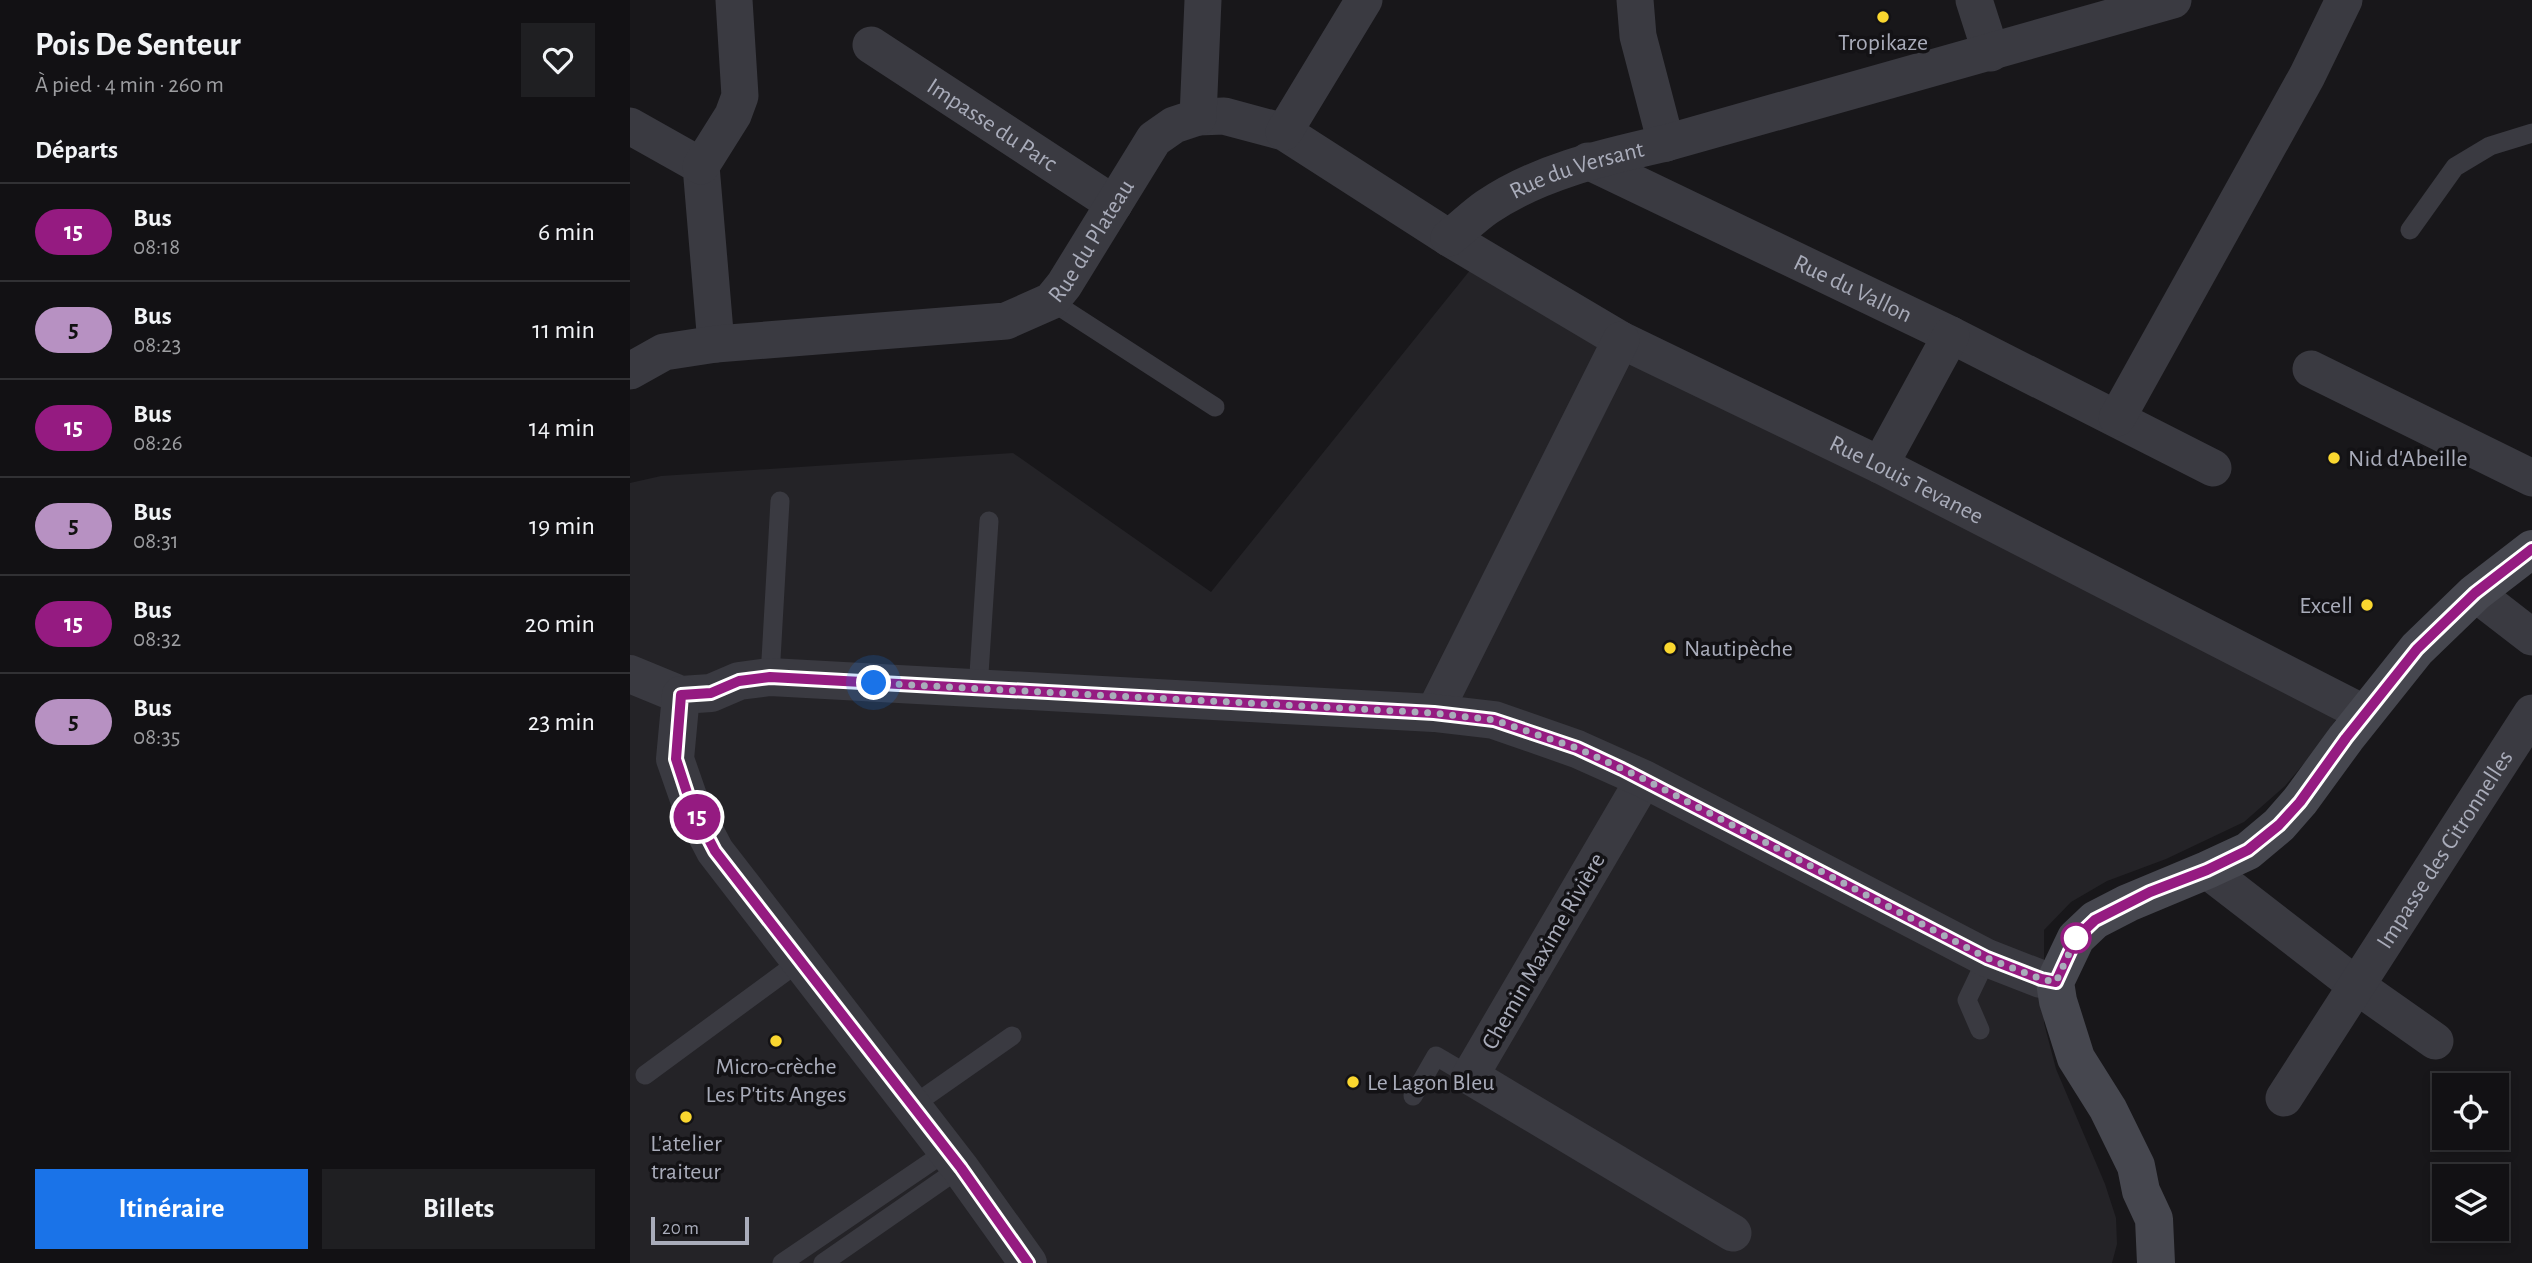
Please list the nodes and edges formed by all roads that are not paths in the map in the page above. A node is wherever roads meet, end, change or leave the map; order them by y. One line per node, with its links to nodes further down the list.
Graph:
1 (734, 0): 16 (street)
2 (1203, 0): 10 (street)
3 (1364, 0): 12 (street)
4 (1635, 0): 14 (street)
5 (1975, 0): 9 (street)
6 (2174, 0): 9 (street, Rue du Versant)
7 (2344, 0): 27 (street)
8 (872, 45): 17 (street, Impasse du Parc)
9 (1991, 53): 14 (street, Rue du Versant)
10 (1198, 117): 12 (street); 17 (street, Rue du Plateau)
11 (630, 126): 16 (street)
12 (1284, 132): 19 (street)
13 (2532, 133): 18 (lane)
14 (1666, 143): 15 (street, Rue du Versant)
15 (1588, 162): 19 (street, Rue du Versant); 21 (street, Rue du Vallon)
16 (701, 166): 23 (street)
17 (1114, 204): 20 (street, Rue du Plateau)
18 (2410, 230)
19 (1450, 238): 22 (street, Rue Louis Tevanee)
20 (1051, 301): 23 (street, Rue du Plateau); 26 (lane)
21 (1951, 335): 27 (street, Rue du Vallon); 28 (street)
22 (1621, 340): 28 (street, Rue Louis Tevanee); 40 (street)
23 (716, 344): 25 (street, Rue du Plateau)
24 (2311, 369): 30 (street)
25 (630, 372)
26 (1215, 407)
27 (2117, 418): 29 (street, Rue du Vallon)
28 (1880, 465): 42 (street, Rue Louis Tevanee)
29 (2213, 468)
30 (2532, 478)
31 (780, 501): 37 (lane)
32 (989, 521): 38 (lane)
33 (2532, 549): 34 (main road)
34 (2475, 593): 35 (street); 42 (main road)
35 (2532, 637)
36 (630, 674): 39 (street)
37 (770, 677): 38 (street); 39 (street)
38 (978, 689): 40 (street)
39 (681, 695): 46 (street)
40 (1434, 713): 43 (street)
41 (2532, 713): 48 (street, Impasse des Citronnelles)
42 (2365, 714): 44 (main road)
43 (1644, 779): 45 (street); 53 (street, Chemin Maxime Rivière)
44 (2207, 870): 47 (main road); 48 (street)
45 (1987, 958): 47 (street); 49 (lane)
46 (800, 961): 52 (lane); 56 (street)
47 (2056, 982): 58 (main road)
48 (2357, 986): 51 (street); 55 (street, Impasse des Citronnelles)
49 (1980, 1030)
50 (1012, 1036): 56 (lane)
51 (2435, 1041)
52 (645, 1075)
53 (1470, 1076): 54 (lane); 59 (street, Chemin Maxime Rivière)
54 (1413, 1096)
55 (2284, 1098)
56 (912, 1106): 57 (street)
57 (954, 1159): 60 (lane); 61 (lane); 62 (street)
58 (2141, 1191): 63 (main road); 64 (main road)
59 (1732, 1233)
60 (782, 1263)
61 (823, 1263)
62 (1028, 1263)
63 (2130, 1263)
64 (2156, 1263)

